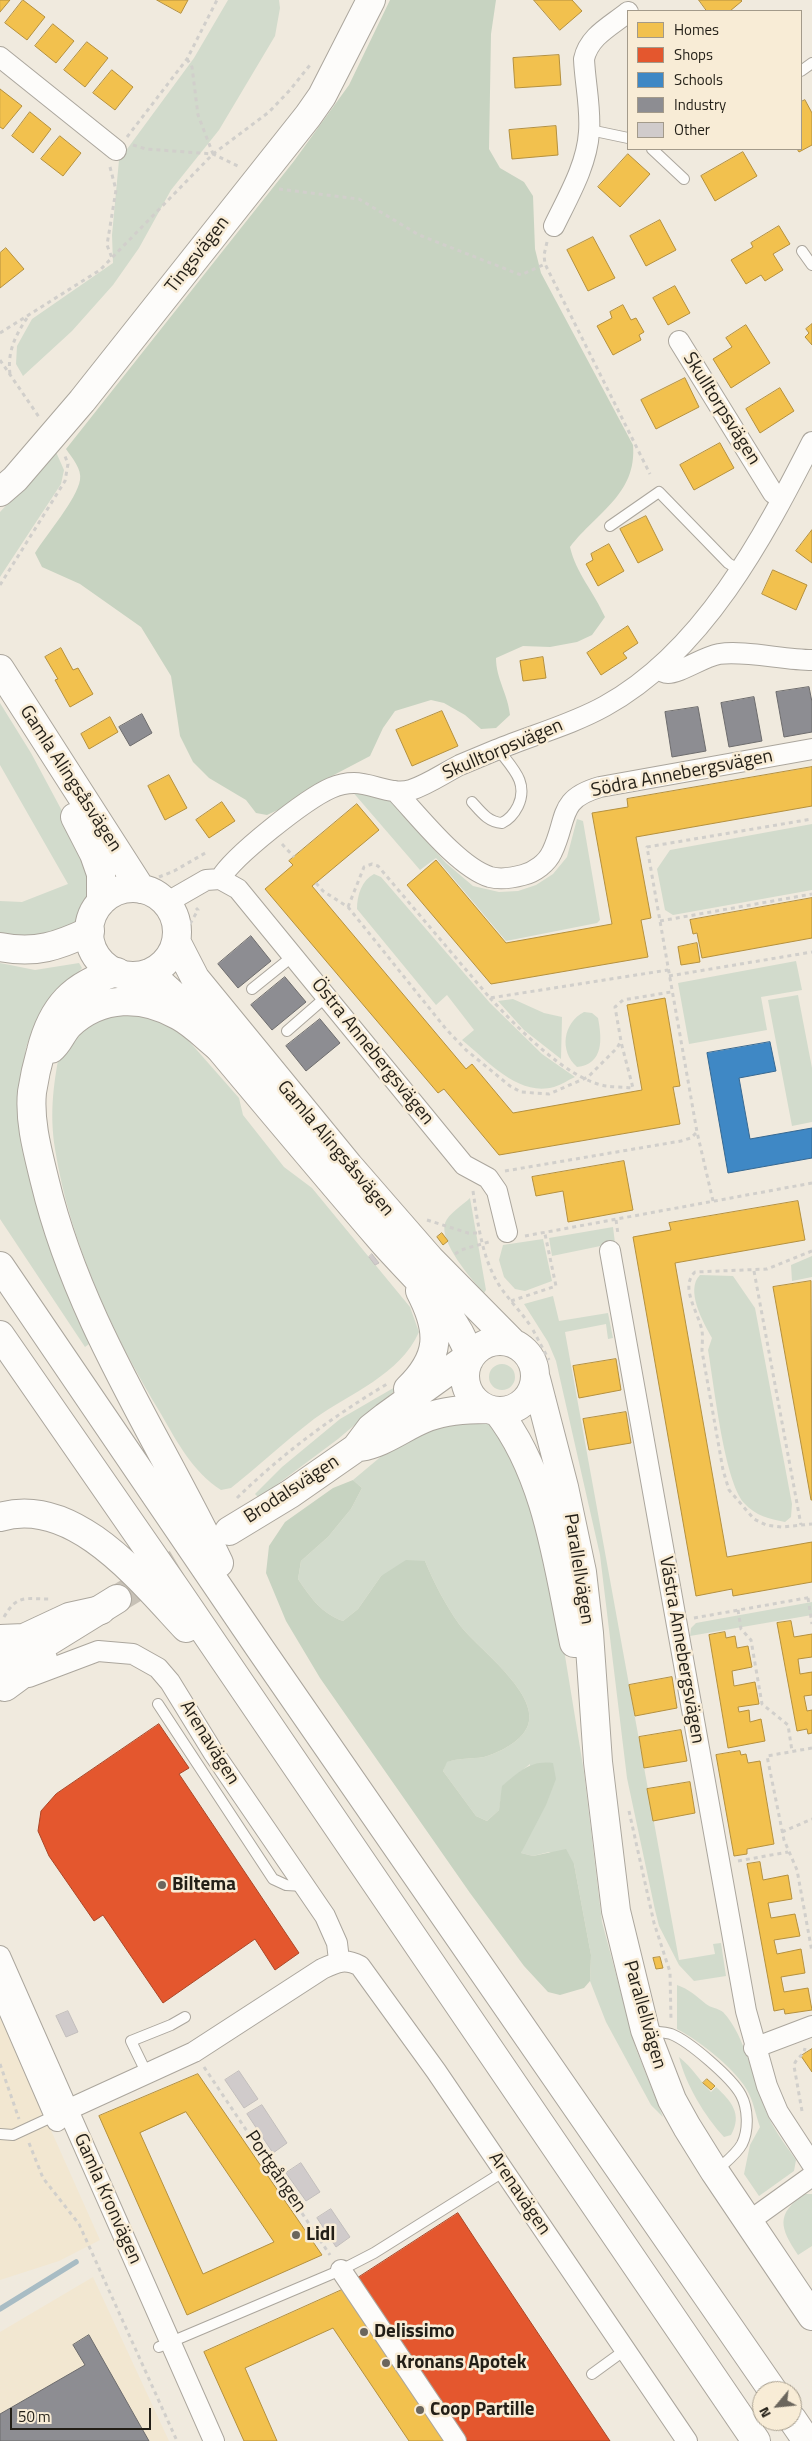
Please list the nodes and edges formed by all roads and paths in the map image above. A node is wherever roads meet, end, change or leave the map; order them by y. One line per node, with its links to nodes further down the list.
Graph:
1 (218, 0): 7 (path)
2 (371, 0): 31 (main road, Tingsvägen)
3 (643, 0): 4 (street)
4 (631, 10)
5 (627, 13): 9 (street)
6 (0, 57): 11 (street)
7 (187, 59): 11 (path); 13 (path)
8 (315, 59): 13 (path)
9 (590, 130): 10 (lane); 17 (street)
10 (627, 138)
11 (120, 146): 13 (path); 19 (path)
12 (653, 150): 15 (lane)
13 (213, 154): 14 (path); 19 (path)
14 (248, 172)
15 (684, 178)
16 (278, 189): 20 (path)
17 (554, 226): 20 (path)
18 (802, 251): 21 (lane)
19 (112, 258): 22 (path)
20 (546, 264): 30 (path)
21 (812, 265)
22 (31, 313): 23 (path); 26 (path)
23 (0, 333)
24 (679, 341): 32 (street, Skulltorpsvägen)
25 (0, 360): 26 (path)
26 (10, 376): 27 (path)
27 (44, 424)
28 (812, 442): 32 (street, Skulltorpsvägen)
29 (64, 455): 35 (path)
30 (650, 474)
31 (0, 492)
32 (782, 499): 34 (street, Skulltorpsvägen)
33 (610, 526): 34 (lane)
34 (739, 570): 37 (street, Skulltorpsvägen)
35 (0, 585)
36 (812, 660): 37 (street)
37 (658, 668): 40 (street, Skulltorpsvägen)
38 (0, 669): 47 (main road, Gamla Alingsåsvägen)
39 (0, 690): 49 (main road, Gamla Alingsåsvägen)
40 (498, 749): 42 (street, Skulltorpsvägen); 43 (lane)
41 (812, 749): 42 (street, Södra Annebergsvägen)
42 (395, 791): 45 (street, Skulltorpsvägen)
43 (472, 802)
44 (812, 819): 52 (path)
45 (220, 879): 50 (street); 57 (street, Östra Annebergsvägen)
46 (316, 883): 51 (path)
47 (141, 889): 49 (main road); 50 (main road)
48 (812, 894): 52 (path)
49 (101, 902): 53 (main road)
50 (166, 902): 54 (main road)
51 (348, 907): 66 (path); 71 (path)
52 (660, 921): 59 (path)
53 (90, 931): 55 (main road); 60 (main road)
54 (176, 941): 61 (main road); 90 (main road, Gamla Alingsåsvägen)
55 (0, 947)
56 (812, 952): 58 (path); 62 (path)
57 (293, 956): 63 (lane); 65 (street, Östra Annebergsvägen)
58 (812, 958)
59 (668, 970): 62 (path); 66 (path)
60 (117, 972): 61 (main road); 70 (main road)
61 (149, 973): 69 (main road, Gamla Alingsåsvägen)
62 (669, 976): 64 (path)
63 (252, 989)
64 (671, 992): 68 (path); 72 (path)
65 (326, 998): 67 (lane); 73 (street, Östra Annebergsvägen)
66 (490, 998): 71 (path)
67 (287, 1031)
68 (621, 1042): 71 (path); 71 (path)
69 (221, 1050): 70 (main road); 84 (main road, Gamla Alingsåsvägen)
70 (39, 1057): 107 (main road)
71 (585, 1078)
72 (697, 1132): 74 (path); 76 (path)
73 (470, 1168): 74 (street, Östra Annebergsvägen); 81 (path)
74 (488, 1178): 80 (street)
75 (812, 1184): 76 (path)
76 (713, 1202): 77 (path)
77 (616, 1220): 78 (path); 79 (path)
78 (618, 1227)
79 (545, 1234): 80 (path); 88 (path)
80 (508, 1236): 81 (path)
81 (482, 1243): 85 (path); 88 (path)
82 (610, 1251): 104 (street, Västra Annebergsvägen)
83 (812, 1251): 87 (path)
84 (398, 1257): 91 (main road, Gamla Alingsåsvägen); 95 (main road, Brodalsvägen)
85 (451, 1257)
86 (0, 1266): 107 (main road)
87 (754, 1271): 100 (path); 100 (path)
88 (511, 1301): 92 (path)
89 (0, 1335): 109 (main road)
90 (512, 1342): 91 (main road); 92 (main road)
91 (470, 1358): 94 (main road); 95 (main road, Brodalsvägen)
92 (544, 1374): 94 (main road); 113 (main road, Parallellvägen)
93 (394, 1380): 97 (path)
94 (492, 1410): 96 (main road, Brodalsvägen); 113 (main road, Parallellvägen)
95 (385, 1417): 96 (main road, Brodalsvägen)
96 (356, 1448): 101 (main road, Brodalsvägen)
97 (232, 1502)
98 (0, 1517): 109 (main road)
99 (812, 1524): 100 (path)
100 (801, 1525)
101 (229, 1531)
102 (810, 1598): 103 (path); 105 (path)
103 (738, 1610): 104 (path); 112 (path)
104 (676, 1622): 118 (street, Västra Annebergsvägen)
105 (812, 1624)
106 (0, 1639): 108 (main road)
107 (259, 1647): 146 (main road)
108 (2, 1681): 119 (street, Arenavägen)
109 (248, 1694): 152 (main road)
110 (158, 1704): 119 (lane)
111 (812, 1748): 112 (path)
112 (792, 1751): 116 (path)
113 (598, 1762): 125 (main road, Parallellvägen)
114 (628, 1806): 126 (path)
115 (812, 1820): 116 (path)
116 (782, 1832): 117 (path)
117 (788, 1852): 118 (path); 120 (path)
118 (720, 1864): 128 (street, Västra Annebergsvägen)
119 (304, 1886): 122 (street, Arenavägen)
120 (812, 1952)
121 (0, 1956): 132 (street, Gamla Kronvägen)
122 (339, 1960): 129 (street); 137 (street, Arenavägen)
123 (0, 1990): 132 (street, Gamla Kronvägen)
124 (185, 2017): 131 (lane)
125 (644, 2030): 126 (lane); 138 (main road, Parallellvägen)
126 (671, 2034): 138 (lane)
127 (808, 2034): 128 (street); 133 (path)
128 (754, 2048): 136 (street, Västra Annebergsvägen)
129 (194, 2052): 131 (street); 141 (path, Portgången)
130 (0, 2064): 134 (path)
131 (147, 2074): 132 (street)
132 (60, 2112): 134 (lane, Gamla Kronvägen); 143 (street, Gamla Kronvägen)
133 (803, 2114)
134 (24, 2129): 135 (lane, Gamla Kronvägen); 147 (path)
135 (0, 2134)
136 (812, 2164)
137 (503, 2172): 141 (lane); 144 (street, Arenavägen)
138 (715, 2172): 140 (main road, Parallellvägen)
139 (812, 2176): 140 (street)
140 (757, 2216): 142 (main road, Parallellvägen)
141 (340, 2270): 143 (lane); 150 (street)
142 (812, 2316)
143 (165, 2345): 148 (street, Gamla Kronvägen); 149 (street, Gamla Kronvägen)
144 (625, 2350): 145 (lane); 151 (street, Arenavägen)
145 (592, 2374)
146 (766, 2381)
147 (176, 2441)
148 (201, 2441)
149 (214, 2441)
150 (456, 2441)
151 (687, 2441)
152 (756, 2441)

